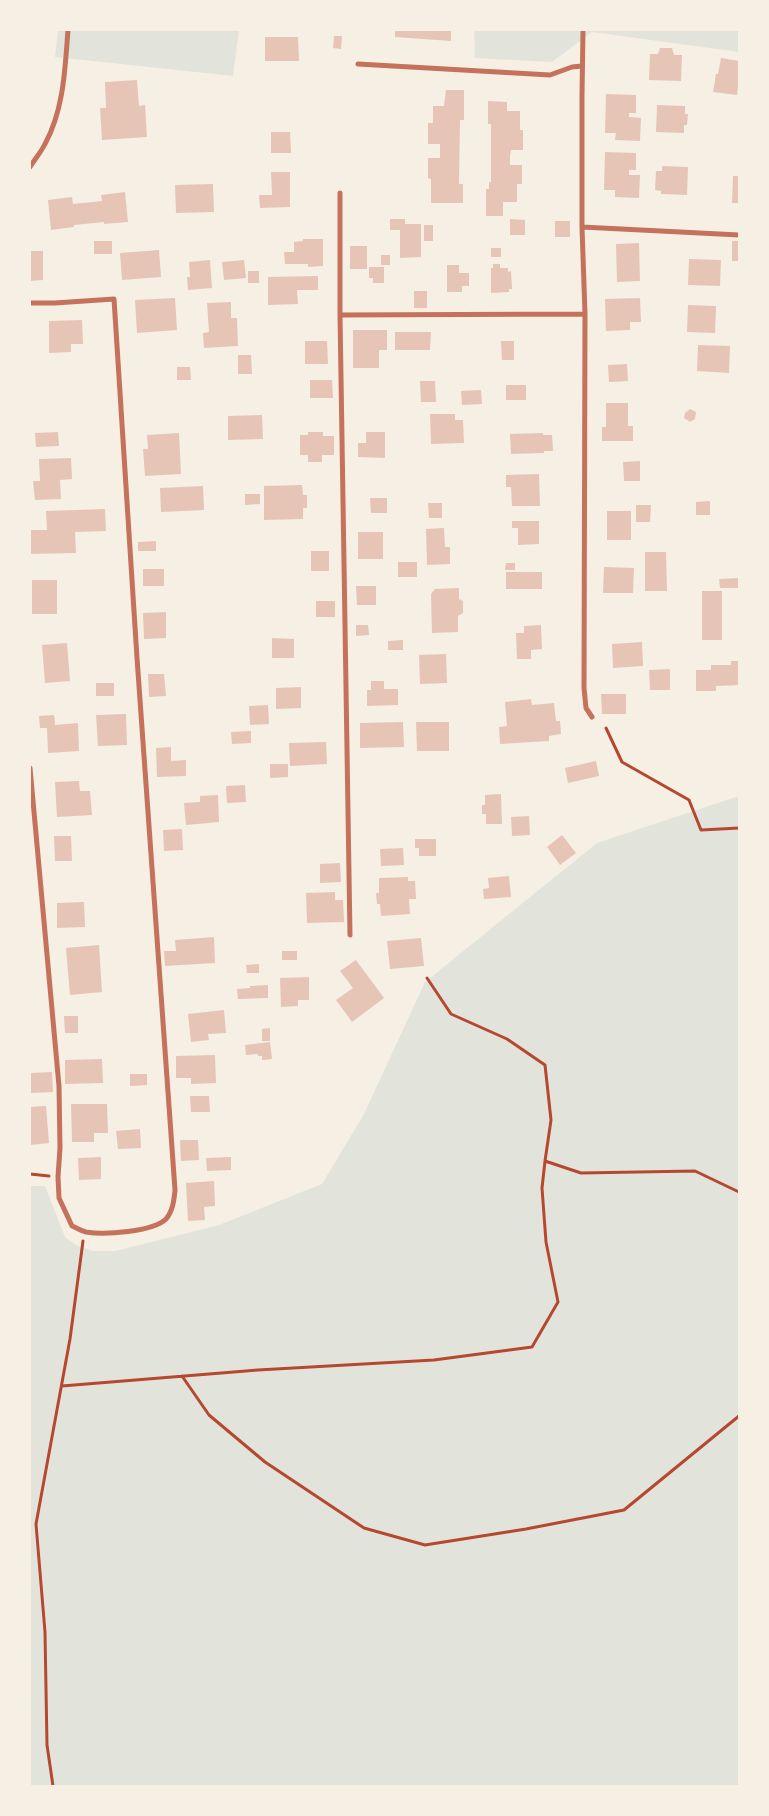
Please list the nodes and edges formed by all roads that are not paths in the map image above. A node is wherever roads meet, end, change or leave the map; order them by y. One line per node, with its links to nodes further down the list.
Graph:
1 (68, 30): 5 (street)
2 (583, 30): 4 (street)
3 (358, 64): 4 (street)
4 (582, 66): 7 (street)
5 (30, 167)
6 (340, 193): 11 (street)
7 (582, 227): 8 (street); 10 (street)
8 (739, 235)
9 (30, 303): 13 (street)
10 (585, 314): 11 (street); 12 (street)
11 (340, 315): 14 (street)
12 (592, 717)
13 (30, 768)
14 (350, 934)

